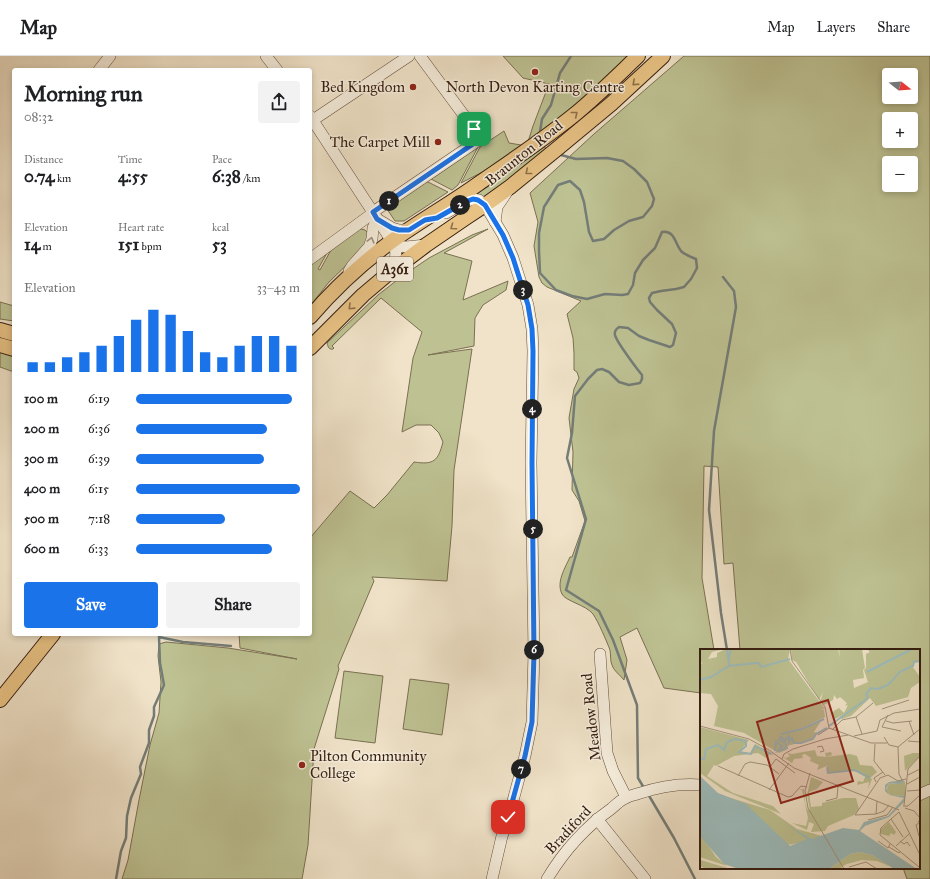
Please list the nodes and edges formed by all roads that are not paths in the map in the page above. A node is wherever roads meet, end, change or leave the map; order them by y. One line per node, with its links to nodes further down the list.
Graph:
1 (110, 56): 7 (street)
2 (266, 56): 8 (street)
3 (409, 56): 9 (street)
4 (420, 56): 14 (street)
5 (638, 56): 15 (main road, Braunton Road / A361, one-way to 5)
6 (664, 56): 11 (main road, Braunton Road / A361, one-way to 11)
7 (101, 68)
8 (275, 68)
9 (312, 117)
10 (312, 120): 14 (street)
11 (510, 187): 12 (main road, Braunton Road / A361); 16 (street)
12 (485, 205): 13 (main road, Braunton Road / A361); 15 (street); 16 (street)
13 (471, 214): 16 (street); 19 (main road, Braunton Road / A361, one-way to 19)
14 (375, 215): 17 (street); 18 (street); 20 (street); 22 (street, one-way to 14)
15 (425, 220): 17 (main road, Braunton Road / A361)
16 (495, 222): 37 (street)
17 (409, 230): 18 (main road, Braunton Road / A361)
18 (393, 244): 19 (street); 21 (street); 22 (main road, Braunton Road / A361)
19 (426, 245): 21 (main road, Braunton Road / A361)
20 (312, 258)
21 (389, 273): 27 (main road, Braunton Road / A361, one-way to 27)
22 (344, 281): 23 (main road, Braunton Road / A361)
23 (312, 315)
24 (0, 330): 25 (main road)
25 (12, 333)
26 (0, 345): 28 (main road)
27 (312, 346)
28 (12, 348)
29 (51, 636): 31 (main road)
30 (600, 654): 35 (street, Meadow Road)
31 (0, 700)
32 (700, 784): 35 (street, Bradiford)
33 (930, 790): 34 (street)
34 (920, 795)
35 (631, 796): 36 (street, Bradiford)
36 (597, 819): 38 (street, Bradiford); 39 (street)
37 (492, 879)
38 (547, 879)
39 (645, 879)

